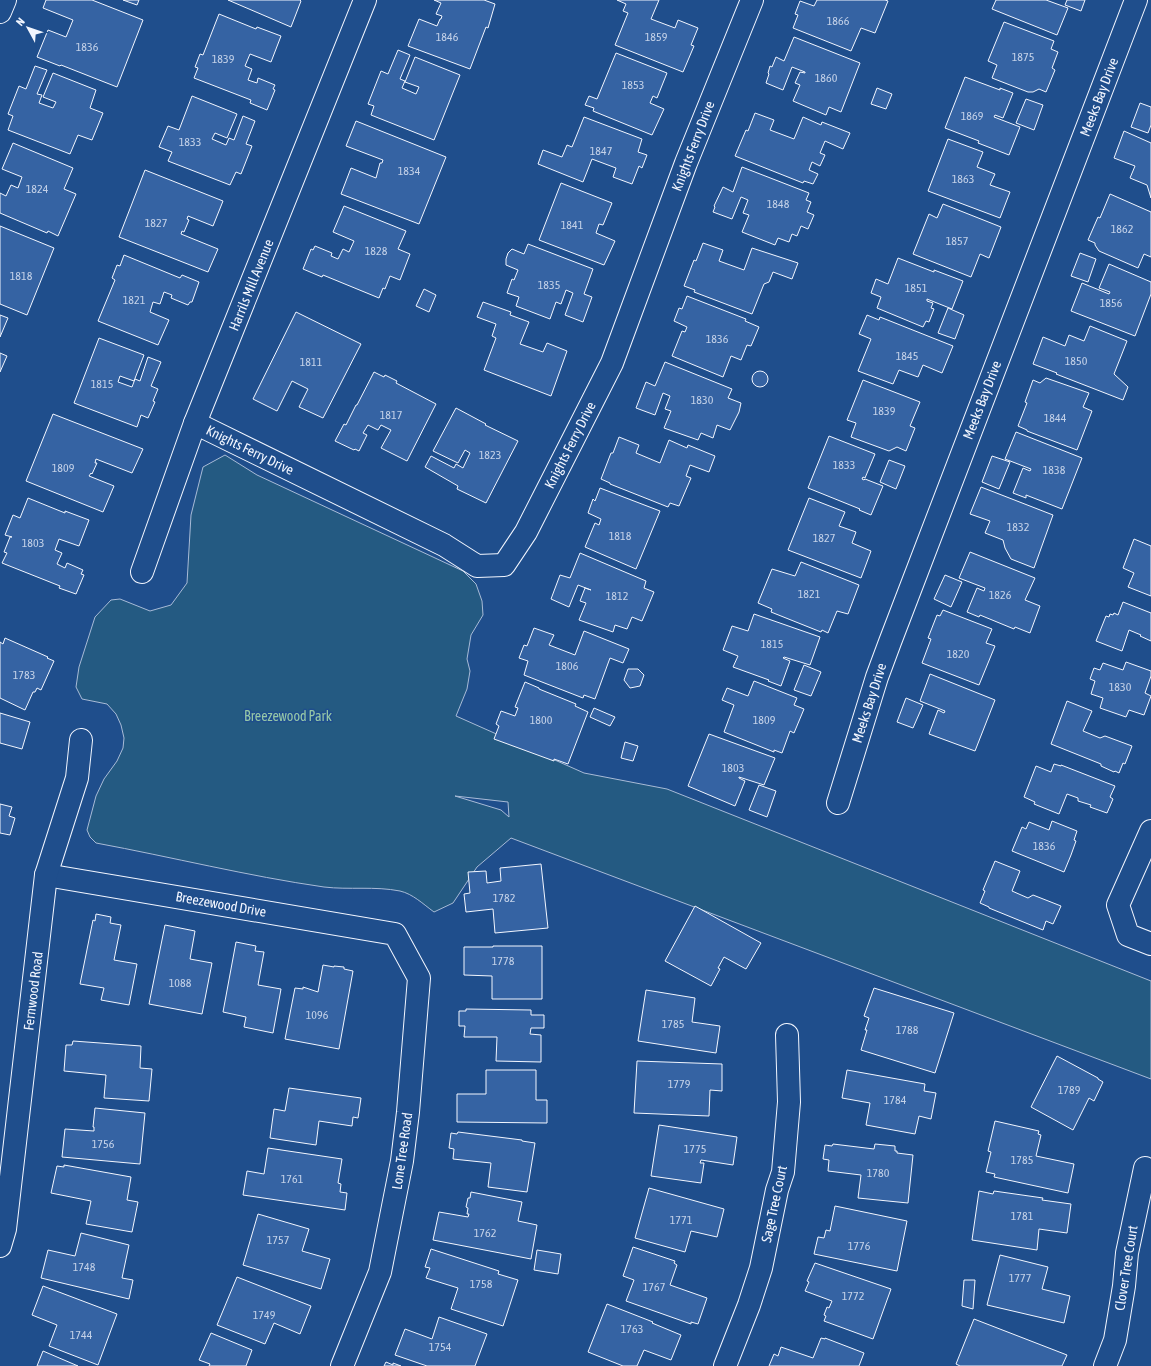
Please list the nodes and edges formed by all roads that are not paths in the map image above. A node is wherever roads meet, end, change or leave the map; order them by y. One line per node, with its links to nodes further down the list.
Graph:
1 (5, 0): 5 (street)
2 (365, 0): 6 (street, Harrils Mill Avenue)
3 (752, 0): 6 (street, Knights Ferry Drive)
4 (1136, 0): 9 (street, Meeks Bay Drive)
5 (0, 12)
6 (195, 423): 7 (street, Harrils Mill Avenue)
7 (142, 572)
8 (81, 740): 11 (street, Fernwood Road)
9 (838, 803)
10 (1151, 831): 13 (street)
11 (46, 875): 12 (street, Breezewood Drive); 16 (street, Fernwood Road)
12 (395, 934): 17 (street, Lone Tree Road)
13 (1151, 944)
14 (787, 1035): 18 (street, Sage Tree Court)
15 (1145, 1168): 19 (street, Clover Tree Court)
16 (0, 1246)
17 (342, 1366)
18 (725, 1366)
19 (1105, 1366)

